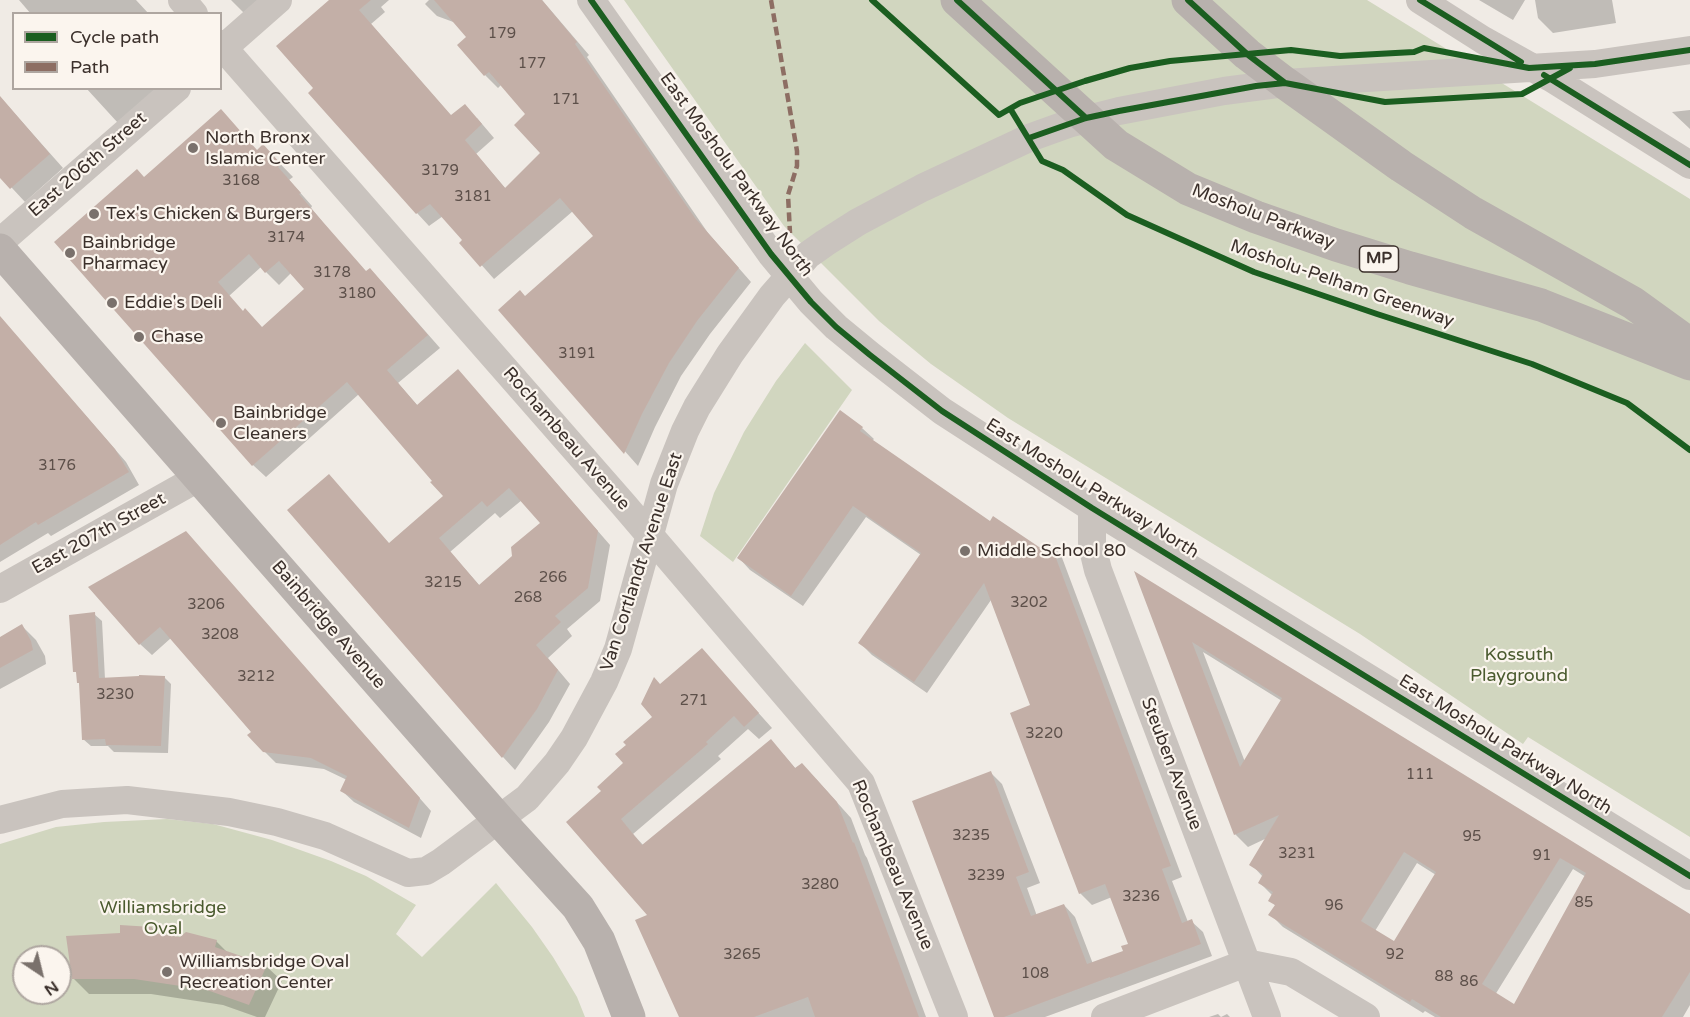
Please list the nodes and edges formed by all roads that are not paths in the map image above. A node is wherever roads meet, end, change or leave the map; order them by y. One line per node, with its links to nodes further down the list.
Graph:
1 (182, 0): 7 (street)
2 (278, 0): 8 (street)
3 (591, 0): 17 (street, East Mosholu Parkway North)
4 (957, 0): 13 (main road, Mosholu Parkway / MP)
5 (1188, 0): 11 (main road)
6 (1420, 0): 10 (street)
7 (192, 12)
8 (222, 48): 22 (street, Rochambeau Avenue)
9 (1690, 50): 10 (street, Van Cortlandt Avenue East)
10 (1529, 68): 11 (street, Van Cortlandt Avenue East); 14 (street)
11 (1285, 83): 13 (street, Van Cortlandt Avenue East); 18 (main road)
12 (175, 90): 15 (street, East 206th Street)
13 (1086, 118): 17 (street, Van Cortlandt Avenue East); 19 (main road, Mosholu Parkway / MP)
14 (1690, 165)
15 (0, 242)
16 (0, 250): 20 (main road, Bainbridge Avenue)
17 (788, 276): 21 (street, East Mosholu Parkway North); 22 (street, Van Cortlandt Avenue East)
18 (1690, 344)
19 (1690, 364)
20 (198, 478): 23 (street, East 207th Street); 25 (main road, Bainbridge Avenue)
21 (1092, 508): 26 (street, East Mosholu Parkway North); 27 (street, Steuben Avenue)
22 (649, 534): 25 (street, Van Cortlandt Avenue East); 29 (street, Rochambeau Avenue)
23 (0, 589)
24 (0, 820): 25 (street, Van Cortlandt Avenue East)
25 (499, 820): 28 (main road, Bainbridge Avenue)
26 (1690, 876)
27 (1246, 963): 30 (street); 31 (street, Steuben Avenue); 32 (street)
28 (629, 1017)
29 (954, 1017)
30 (1105, 1017)
31 (1267, 1017)
32 (1366, 1017)

